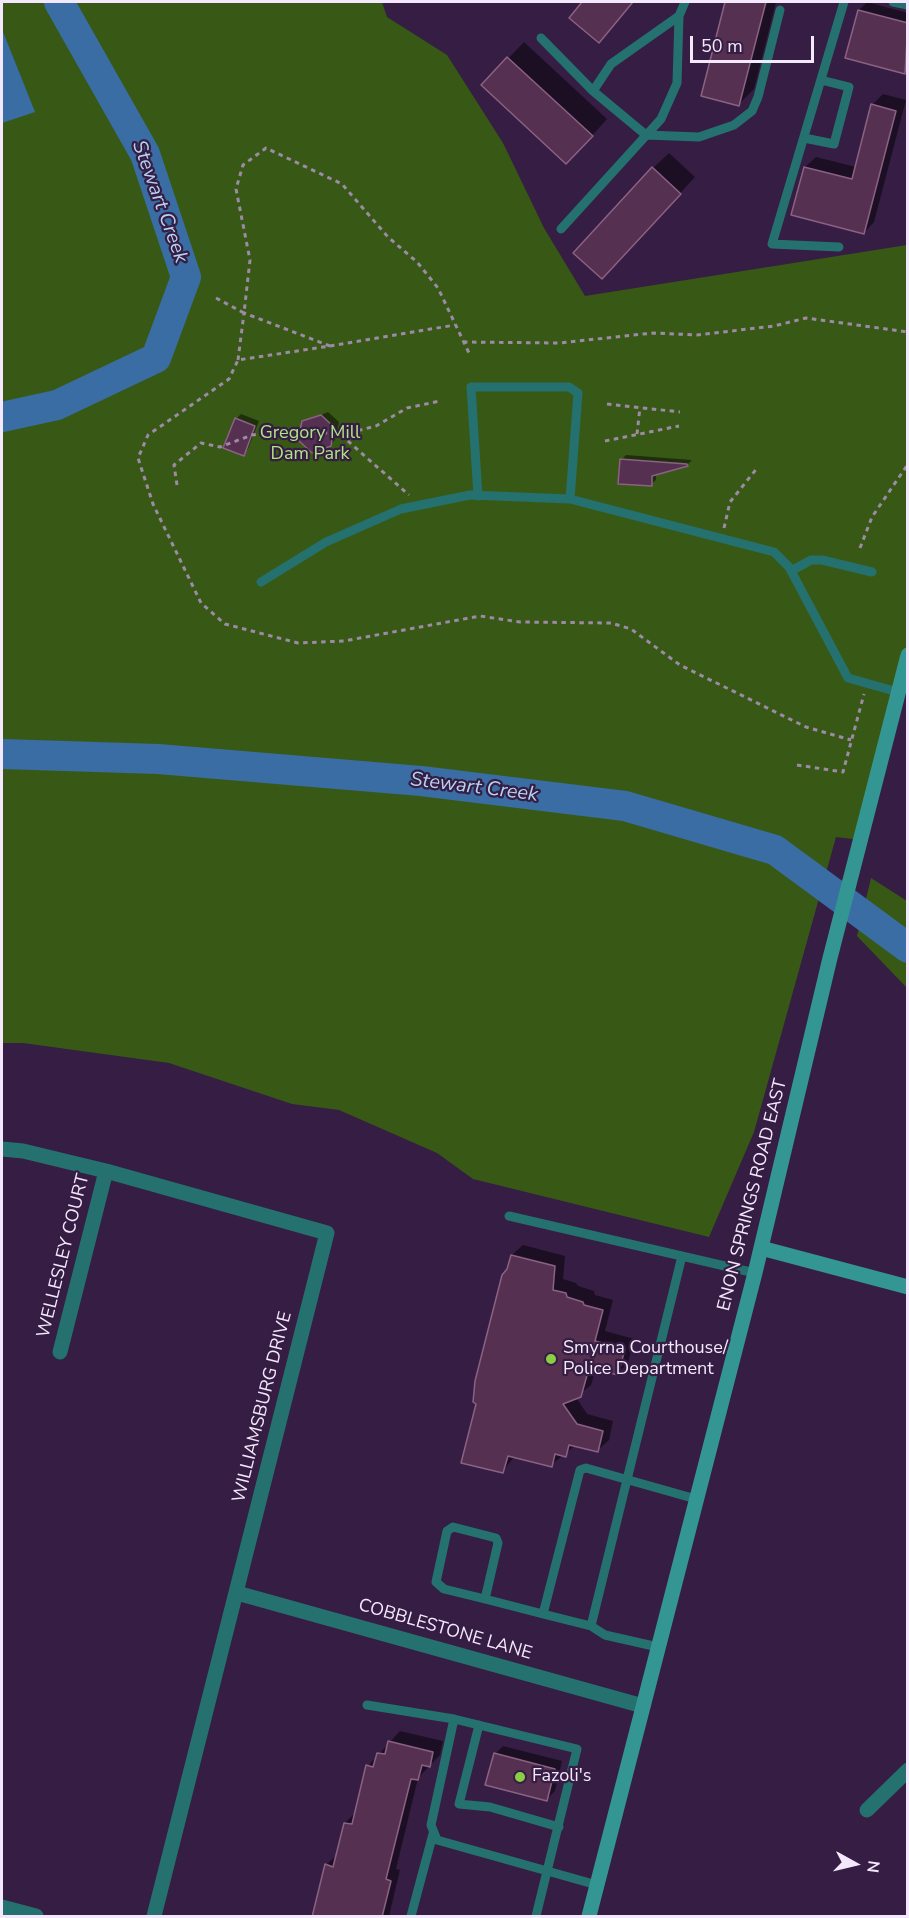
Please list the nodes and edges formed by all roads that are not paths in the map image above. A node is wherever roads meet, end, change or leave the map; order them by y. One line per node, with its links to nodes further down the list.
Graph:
1 (685, 2): 6 (lane)
2 (844, 2): 8 (lane)
3 (893, 2): 4 (lane)
4 (908, 5)
5 (780, 10): 10 (lane)
6 (679, 16): 9 (lane); 10 (lane)
7 (541, 38): 9 (lane)
8 (822, 80): 11 (lane); 11 (lane)
9 (593, 91): 10 (lane)
10 (646, 135): 12 (lane)
11 (804, 138): 13 (lane)
12 (561, 229)
13 (839, 247)
14 (478, 496): 15 (lane); 15 (lane); 18 (lane)
15 (570, 499): 16 (lane)
16 (791, 571): 17 (lane); 20 (lane)
17 (872, 572)
18 (261, 582)
19 (908, 655): 20 (street, ENON SPRINGS ROAD EAST)
20 (903, 694): 24 (street, ENON SPRINGS ROAD EAST)
21 (2, 1149): 22 (street, WILLIAMSBURG DRIVE)
22 (106, 1171): 28 (street, WELLESLEY COURT); 31 (street, WILLIAMSBURG DRIVE)
23 (509, 1216): 25 (lane)
24 (761, 1248): 26 (street, ENON SPRINGS ROAD EAST); 27 (street)
25 (682, 1256): 26 (lane); 29 (lane)
26 (755, 1274): 30 (street, ENON SPRINGS ROAD EAST)
27 (908, 1287)
28 (60, 1352)
29 (627, 1478): 30 (lane); 33 (lane); 34 (lane)
30 (696, 1499): 35 (street, ENON SPRINGS ROAD EAST)
31 (237, 1593): 37 (street, COBBLESTONE LANE); 48 (street, WILLIAMSBURG DRIVE)
32 (484, 1599): 32 (lane); 33 (lane)
33 (543, 1614): 34 (lane)
34 (591, 1626): 35 (lane)
35 (658, 1647): 37 (street, ENON SPRINGS ROAD EAST)
36 (367, 1705): 38 (lane)
37 (643, 1706): 45 (street, ENON SPRINGS ROAD EAST)
38 (454, 1719): 39 (lane); 43 (lane)
39 (479, 1725): 42 (lane); 42 (lane)
40 (908, 1770): 41 (street)
41 (867, 1810)
42 (559, 1827): 44 (lane)
43 (433, 1834): 44 (lane); 49 (lane)
44 (549, 1871): 45 (lane); 50 (lane)
45 (597, 1885): 51 (street, ENON SPRINGS ROAD EAST)
46 (2, 1907): 47 (street)
47 (36, 1917)
48 (153, 1917)
49 (411, 1917)
50 (536, 1917)
51 (589, 1917)

